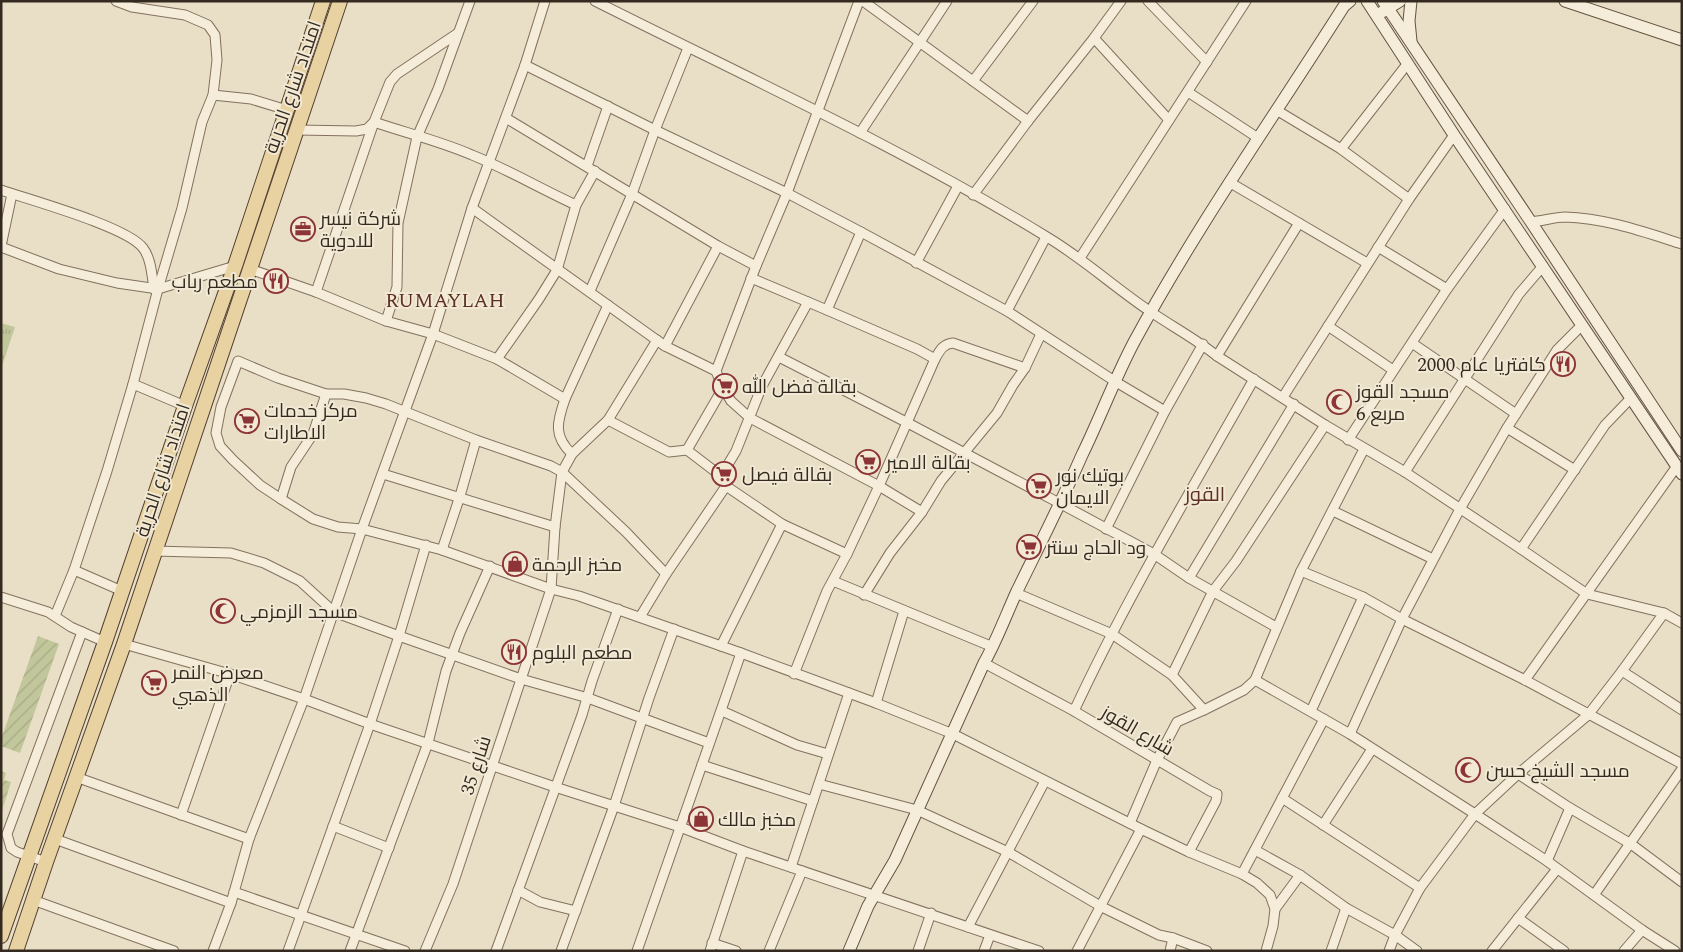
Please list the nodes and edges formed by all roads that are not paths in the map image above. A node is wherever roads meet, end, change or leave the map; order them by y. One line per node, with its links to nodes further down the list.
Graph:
1 (116, 1): 32 (street)
2 (323, 1): 34 (main road, امتداد شارع الحرية)
3 (340, 1): 41 (main road, امتداد شارع الحرية)
4 (470, 1): 21 (street)
5 (545, 1): 29 (street)
6 (595, 1): 26 (street)
7 (861, 1): 24 (street); 36 (street)
8 (947, 1): 24 (street)
9 (1033, 1): 30 (street)
10 (1121, 1): 22 (street)
11 (1148, 1): 27 (street)
12 (1246, 1): 27 (street)
13 (1350, 1): 35 (street)
14 (1367, 1): 20 (street)
15 (1400, 1): 18 (street)
16 (1411, 1): 25 (street)
17 (1565, 1): 19 (street)
18 (1385, 5): 20 (street); 25 (street)
19 (1596, 6): 23 (street)
20 (1376, 16): 28 (street)
21 (458, 33): 40 (street); 45 (street)
22 (1094, 38): 38 (street); 39 (street)
23 (1682, 40)
24 (919, 42): 30 (street); 43 (street)
25 (1411, 43): 62 (street)
26 (688, 48): 36 (street); 42 (street)
27 (1207, 62): 31 (street)
28 (1408, 63): 44 (street); 47 (street)
29 (525, 65): 33 (street); 37 (street)
30 (973, 81): 39 (street)
31 (1188, 92): 38 (street); 46 (street)
32 (213, 95): 34 (street); 79 (street)
33 (608, 106): 42 (street); 49 (street)
34 (287, 110): 73 (main road, امتداد شارع الحرية)
35 (1278, 111): 46 (street); 47 (street)
36 (817, 112): 43 (street); 54 (street)
37 (506, 118): 48 (street); 49 (street)
38 (1169, 120): 70 (street)
39 (1028, 121): 57 (street)
40 (374, 122): 41 (street); 45 (street); 81 (street)
41 (297, 130): 76 (main road, امتداد شارع الحرية)
42 (655, 130): 54 (street); 56 (street)
43 (860, 133): 52 (street)
44 (1454, 135): 58 (street); 61 (street)
45 (417, 137): 48 (street); 88 (street)
46 (1258, 138): 51 (street)
47 (1341, 149): 58 (street)
48 (489, 163): 59 (street); 60 (street)
49 (587, 166): 50 (street)
50 (595, 171): 56 (street); 59 (street)
51 (1229, 182): 63 (street); 87 (street)
52 (958, 186): 57 (street); 71 (street)
53 (1, 190): 55 (street)
54 (787, 193): 64 (street); 74 (street)
55 (12, 194): 68 (street); 79 (street)
56 (632, 194): 67 (street); 82 (street)
57 (973, 195): 65 (street)
58 (1409, 199): 69 (street)
59 (576, 206): 77 (street)
60 (472, 208): 77 (street); 91 (street)
61 (1504, 209): 75 (street); 80 (street)
62 (1531, 222): 66 (street); 133 (street)
63 (1299, 223): 72 (street); 98 (street)
64 (861, 232): 71 (street); 85 (street)
65 (1046, 237): 70 (street); 86 (street)
66 (1682, 244)
67 (718, 246): 74 (street); 96 (street)
68 (1, 247): 79 (street)
69 (1378, 247): 72 (street); 80 (street)
70 (1080, 258): 87 (street)
71 (916, 263): 86 (street)
72 (1367, 263): 90 (street)
73 (236, 266): 79 (street); 117 (main road, امتداد شارع الحرية)
74 (756, 266): 78 (street)
75 (1543, 266): 89 (street); 106 (street)
76 (250, 269): 81 (street); 97 (main road, امتداد شارع الحرية)
77 (557, 270): 82 (street); 100 (street)
78 (751, 278): 83 (street); 104 (street)
79 (156, 289): 109 (street)
80 (1447, 290): 94 (street)
81 (316, 292): 88 (street)
82 (590, 292): 84 (street)
83 (808, 302): 85 (street); 99 (street)
84 (608, 305): 93 (street); 115 (street)
85 (827, 310): 101 (street)
86 (1007, 311): 92 (street)
87 (1151, 313): 95 (street); 108 (street)
88 (386, 321): 91 (street)
89 (1582, 325): 114 (street); 121 (street)
90 (1328, 326): 105 (street); 113 (street)
91 (433, 334): 100 (street); 120 (street)
92 (1041, 334): 103 (street); 108 (street)
93 (657, 340): 96 (street); 123 (street)
94 (1412, 343): 105 (street); 106 (street)
95 (1203, 344): 98 (street); 119 (street)
96 (665, 346): 104 (street)
97 (222, 350): 102 (street); 112 (main road, امتداد شارع الحرية)
98 (1217, 356): 107 (street)
99 (778, 357): 122 (street); 124 (street)
100 (497, 359): 115 (street)
101 (935, 359): 103 (street); 124 (street)
102 (238, 361): 111 (street); 118 (street)
103 (1025, 368): 134 (street)
104 (716, 370): 110 (street)
105 (1393, 370): 130 (street)
106 (1464, 378): 121 (street); 139 (street)
107 (1254, 380): 113 (street); 159 (street)
108 (1116, 382): 119 (street); 146 (street)
109 (133, 384): 117 (street); 162 (street)
110 (723, 388): 122 (street); 132 (street)
111 (326, 394): 120 (street); 145 (street)
112 (206, 397): 118 (street); 128 (main road, امتداد شارع الحرية)
113 (1283, 397): 116 (street)
114 (1631, 398): 136 (street); 137 (street)
115 (565, 399): 135 (street)
116 (1294, 404): 125 (street); 165 (street)
117 (185, 406): 127 (main road, امتداد شارع الحرية)
118 (221, 407): 145 (street)
119 (1165, 411): 153 (street)
120 (405, 412): 129 (street); 140 (street)
121 (1516, 414): 126 (street)
122 (750, 418): 141 (street); 143 (street)
123 (608, 420): 132 (street); 135 (street)
124 (906, 422): 134 (street); 143 (street)
125 (1325, 425): 130 (street); 169 (street)
126 (1507, 428): 136 (street); 147 (street)
127 (177, 429): 128 (main road); 168 (main road, امتداد شارع الحرية)
128 (193, 434): 157 (main road, امتداد شارع الحرية)
129 (476, 440): 138 (street); 144 (street)
130 (1348, 440): 131 (street)
131 (1364, 449): 139 (street); 148 (street)
132 (687, 450): 141 (street)
133 (1682, 451)
134 (965, 453): 146 (street); 149 (street)
135 (572, 454): 138 (street)
136 (1575, 470): 155 (street)
137 (1679, 470): 171 (street)
138 (562, 472): 151 (street, شارع 35); 164 (street)
139 (1405, 472): 147 (street)
140 (383, 474): 144 (street); 152 (street)
141 (721, 476): 142 (street)
142 (726, 486): 150 (street); 164 (street)
143 (879, 486): 149 (street); 158 (street)
144 (460, 496): 151 (street); 156 (street)
145 (281, 499): 152 (street)
146 (1060, 504): 153 (street); 170 (street)
147 (1460, 509): 155 (street); 160 (street)
148 (1332, 511): 160 (street); 163 (street)
149 (922, 512): 172 (street)
150 (782, 524): 158 (street); 190 (street)
151 (556, 527): 167 (street, شارع 35)
152 (362, 529): 154 (street); 177 (street)
153 (1106, 529): 159 (street)
154 (426, 545): 156 (street); 187 (street)
155 (1522, 549): 171 (street)
156 (442, 550): 161 (street)
157 (154, 552): 177 (street); 189 (main road, امتداد شارع الحرية)
158 (847, 554): 166 (street)
159 (1154, 554): 165 (street); 186 (street)
160 (1433, 559): 181 (street)
161 (490, 566): 167 (street); 193 (street)
162 (74, 570): 168 (street); 179 (street)
163 (1301, 571): 174 (street); 183 (street)
164 (666, 574): 180 (street)
165 (1189, 578): 169 (street)
166 (833, 581): 172 (street); 197 (street)
167 (551, 589): 175 (street); 199 (street, شارع 35)
168 (122, 591): 188 (main road, امتداد شارع الحرية)
169 (1213, 591): 183 (street); 198 (street)
170 (1016, 593): 186 (street); 191 (street)
171 (1587, 594): 178 (street); 201 (street)
172 (864, 595): 176 (street)
173 (1, 597): 179 (street)
174 (1363, 597): 181 (street); 210 (street)
175 (618, 609): 180 (street); 203 (street)
176 (904, 611): 191 (street); 205 (street)
177 (334, 612): 187 (street); 204 (street)
178 (1664, 613): 182 (street); 195 (street)
179 (55, 616): 185 (street)
180 (640, 617): 184 (street)
181 (1402, 619): 201 (street); 216 (street)
182 (1682, 623)
183 (1276, 627): 200 (street)
184 (674, 629): 190 (street); 212 (street)
185 (82, 632): 188 (street); 251 (street)
186 (1112, 634): 198 (street); 209 (street)
187 (399, 636): 193 (street); 214 (street)
188 (105, 642): 251 (main road, امتداد شارع الحرية)
189 (124, 644): 196 (street); 227 (main road, امتداد شارع الحرية)
190 (721, 646): 192 (street)
191 (993, 647): 194 (street)
192 (741, 653): 197 (street); 206 (street)
193 (453, 654): 199 (street); 217 (street)
194 (984, 663): 209 (street, شارع القوز); 215 (street)
195 (1622, 671): 208 (street); 211 (street)
196 (230, 674): 204 (street); 237 (street)
197 (794, 674): 202 (street)
198 (1172, 675): 207 (street)
199 (521, 679): 203 (street); 223 (street, شارع 35)
200 (1255, 680): 207 (street); 210 (street)
201 (1525, 680): 211 (street)
202 (849, 693): 205 (street); 220 (street)
203 (588, 698): 212 (street); 230 (street)
204 (304, 699): 214 (street); 244 (street)
205 (876, 703): 215 (street)
206 (722, 710): 218 (street); 220 (street)
207 (1204, 710): 221 (street)
208 (1682, 710)
209 (1074, 711): 221 (street, شارع القوز)
210 (1311, 711): 213 (street)
211 (1588, 715): 222 (street); 226 (street)
212 (643, 718): 218 (street); 233 (street)
213 (1324, 719): 216 (street); 231 (street)
214 (370, 724): 217 (street); 240 (street)
215 (953, 734): 228 (street); 235 (street)
216 (1350, 734): 219 (street)
217 (428, 743): 223 (street); 246 (street)
218 (709, 743): 224 (street)
219 (1372, 749): 236 (street); 239 (street)
220 (828, 754): 229 (street)
221 (1157, 760): 238 (street); 250 (street, شارع القوز)
222 (1682, 764)
223 (492, 765): 230 (street); 288 (street, شارع 35)
224 (702, 765): 232 (street); 241 (street)
225 (1682, 770): 245 (street)
226 (1518, 774): 234 (street); 236 (street)
227 (76, 777): 237 (street); 243 (main road, امتداد شارع الحرية)
228 (1045, 781): 238 (street); 249 (street)
229 (819, 784): 232 (street); 235 (street)
230 (555, 787): 233 (street); 261 (street)
231 (1282, 798): 239 (street); 247 (street)
232 (813, 801): 254 (street)
233 (614, 806): 241 (street); 270 (street)
234 (1570, 808): 245 (street); 252 (street)
235 (917, 810): 249 (street); 263 (street)
236 (1475, 814): 252 (street); 260 (street)
237 (181, 815): 244 (street)
238 (1130, 823): 242 (street)
239 (1323, 825): 260 (street)
240 (333, 826): 246 (street); 272 (street)
241 (680, 827): 248 (street); 291 (street)
242 (1141, 829): 250 (street); 267 (street)
243 (55, 839): 253 (main road, امتداد شارع الحرية); 266 (street)
244 (249, 839): 262 (street)
245 (1631, 844): 259 (street); 264 (street)
246 (389, 848): 276 (street)
247 (1255, 850): 257 (street); 258 (street)
248 (743, 851): 254 (street); 281 (street)
249 (1008, 852): 267 (street); 274 (street)
250 (1189, 852): 257 (street)
251 (28, 856): 253 (street); 279 (main road, امتداد شارع الحرية)
252 (1547, 861): 255 (street)
253 (46, 862): 265 (main road, امتداد شارع الحرية)
254 (791, 867): 256 (street)
255 (1557, 869): 264 (street); 273 (street)
256 (802, 871): 263 (street); 293 (street)
257 (1242, 874): 269 (street)
258 (1300, 876): 268 (street); 269 (street)
259 (1682, 882)
260 (1420, 888): 278 (street)
261 (518, 890): 270 (street); 289 (street)
262 (234, 892): 266 (street); 272 (street)
263 (875, 895): 271 (street); 294 (street)
264 (1594, 895): 275 (street)
265 (33, 900): 282 (main road, امتداد شارع الحرية); 283 (street)
266 (231, 903): 284 (street)
267 (1102, 907): 280 (street); 298 (street)
268 (1346, 908): 278 (street); 302 (street)
269 (1275, 909): 301 (street)
270 (576, 911): 290 (street)
271 (931, 914): 274 (street); 295 (street)
272 (300, 915): 276 (street); 285 (street)
273 (1518, 918): 305 (street); 306 (street)
274 (968, 927): 277 (street)
275 (1642, 930): 307 (street); 308 (street)
276 (356, 934): 286 (street); 287 (street)
277 (990, 935): 296 (street); 297 (street)
278 (1395, 935): 303 (street); 304 (street)
279 (1, 936)
280 (1173, 938): 299 (street); 300 (street)
281 (711, 947): 292 (street)
282 (16, 951)
283 (174, 951)
284 (213, 951)
285 (288, 951)
286 (350, 951)
287 (406, 951)
288 (425, 951)
289 (496, 951)
290 (561, 951)
291 (637, 951)
292 (736, 951)
293 (770, 951)
294 (849, 951)
295 (918, 951)
296 (984, 951)
297 (1039, 951)
298 (1077, 951)
299 (1170, 951)
300 (1207, 951)
301 (1266, 951)
302 (1331, 951)
303 (1389, 951)
304 (1417, 951)
305 (1492, 951)
306 (1564, 951)
307 (1624, 951)
308 (1675, 951)

